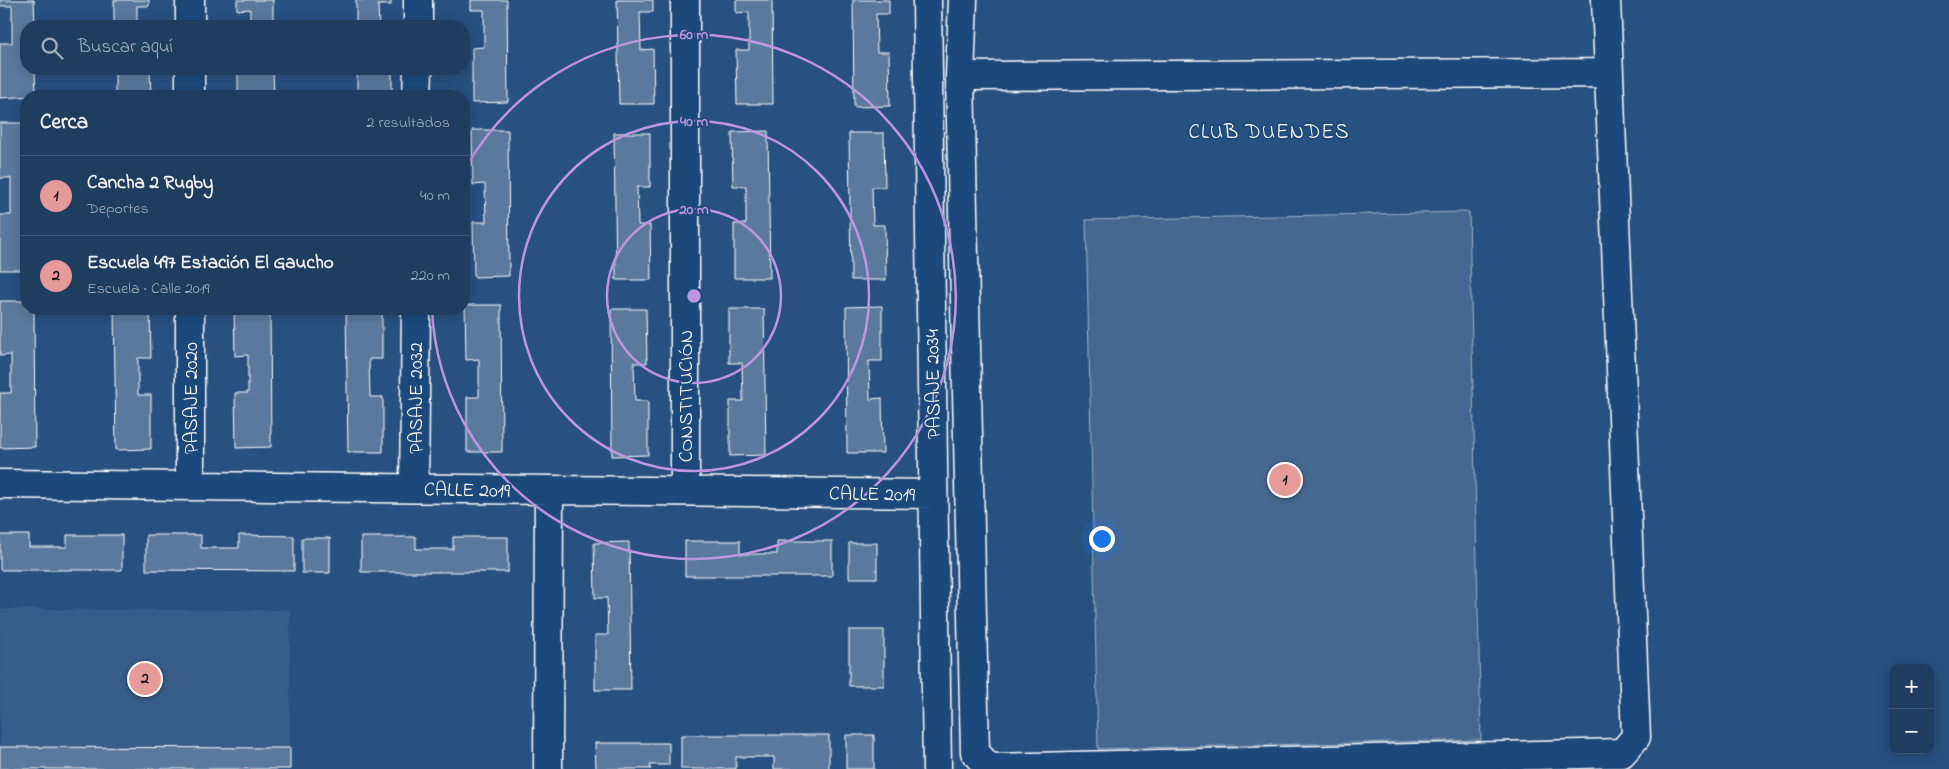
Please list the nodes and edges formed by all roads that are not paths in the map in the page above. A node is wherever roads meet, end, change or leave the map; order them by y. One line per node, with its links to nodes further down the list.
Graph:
1 (190, 0): 7 (street)
2 (418, 0): 8 (street)
3 (685, 0): 21 (street, CONSTITUCIÓN)
4 (927, 0): 22 (street, PASAJE 2034)
5 (963, 0): 12 (street)
6 (1606, 0): 9 (street)
7 (190, 20)
8 (418, 20)
9 (1608, 73): 12 (street); 12 (street)
10 (190, 75): 13 (street)
11 (418, 75): 14 (street)
12 (960, 76)
13 (190, 90)
14 (417, 90)
15 (190, 315): 18 (street, PASAJE 2020)
16 (416, 315): 19 (street, PASAJE 2032)
17 (0, 484): 18 (street, CALLE 2019)
18 (190, 486): 19 (street, CALLE 2019)
19 (414, 488): 20 (street, CALLE 2019)
20 (549, 490): 21 (street, CALLE 2019); 23 (street)
21 (685, 491): 22 (street, CALLE 2019)
22 (933, 494): 24 (street, PASAJE 2034)
23 (548, 769)
24 (936, 769)

